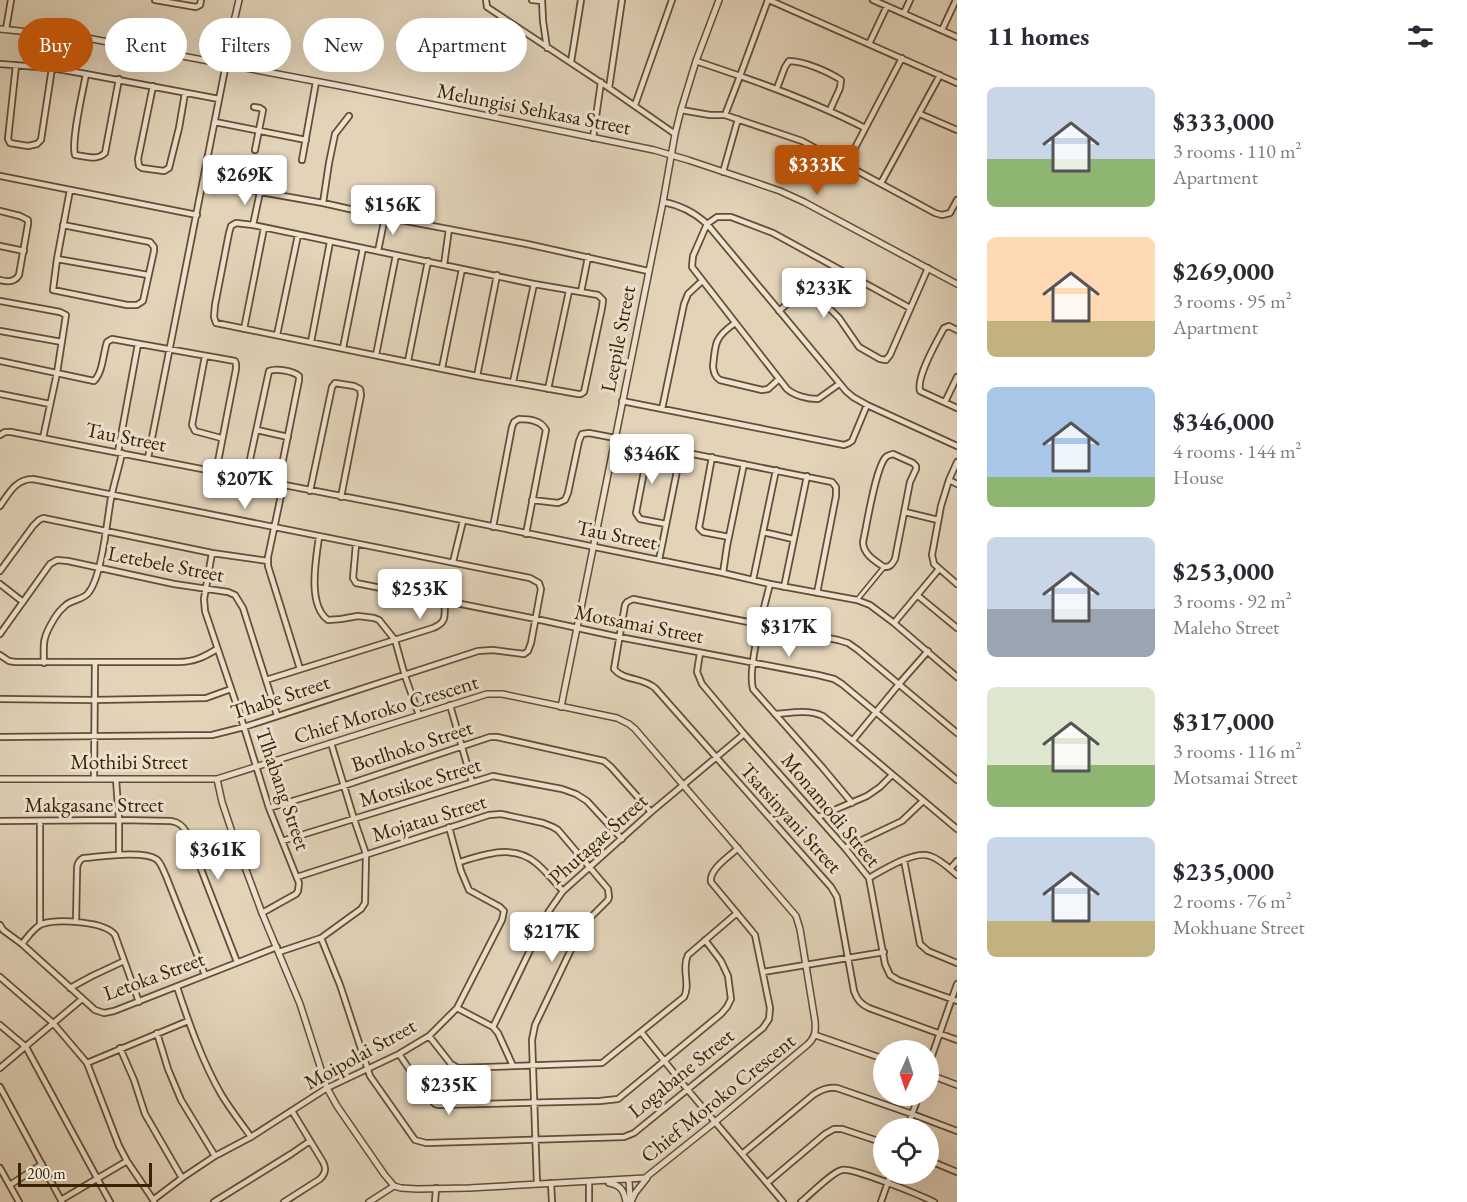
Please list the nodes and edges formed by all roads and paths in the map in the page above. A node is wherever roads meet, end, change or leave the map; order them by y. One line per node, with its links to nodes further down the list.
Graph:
1 (11, 0): 19 (street)
2 (155, 0): 3 (street)
3 (201, 0)
4 (239, 0): 18 (street)
5 (486, 0): 23 (street)
6 (532, 0): 15 (street)
7 (581, 0): 27 (street)
8 (622, 0): 42 (street)
9 (672, 0): 46 (street)
10 (719, 0): 26 (street, Leepile Street)
11 (769, 0): 22 (street); 36 (street)
12 (873, 0): 16 (street)
13 (910, 0): 17 (street)
14 (956, 0): 20 (street)
15 (542, 1): 23 (street)
16 (887, 6): 17 (street); 22 (street)
17 (904, 13): 20 (street)
18 (235, 18)
19 (3, 29): 25 (street, Melungisi Sehkasa Street)
20 (942, 30): 21 (street)
21 (957, 37)
22 (869, 44): 24 (street)
23 (547, 48): 27 (street)
24 (902, 58): 35 (street); 55 (street)
25 (199, 59)
26 (696, 61): 36 (street); 48 (street, Leepile Street)
27 (571, 62): 39 (street)
28 (0, 64): 29 (street)
29 (16, 65): 30 (street)
30 (51, 72)
31 (75, 72): 34 (street)
32 (224, 72): 45 (street)
33 (265, 72): 38 (street, Melungisi Sehkasa Street)
34 (86, 74): 37 (street); 37 (street)
35 (940, 75): 40 (street); 50 (street)
36 (740, 76): 43 (street); 51 (street)
37 (119, 79): 41 (street)
38 (316, 82): 59 (street, Melungisi Sehkasa Street); 60 (street)
39 (601, 82): 42 (street); 59 (street)
40 (957, 83)
41 (153, 86): 44 (street); 44 (street)
42 (609, 88): 46 (street)
43 (777, 88): 49 (street); 49 (street)
44 (185, 93): 45 (street)
45 (219, 99): 54 (street)
46 (635, 105): 58 (street)
47 (254, 107): 57 (street)
48 (681, 110): 51 (street); 58 (street, Leepile Street)
49 (830, 110): 55 (street)
50 (920, 114): 56 (street); 68 (street)
51 (725, 115): 53 (street)
52 (349, 116): 73 (street)
53 (738, 119): 64 (street); 65 (street)
54 (215, 122): 57 (street); 67 (street)
55 (865, 128): 64 (street)
56 (957, 130)
57 (259, 131): 60 (street); 61 (street)
58 (675, 134): 62 (street, Leepile Street)
59 (593, 138): 62 (street, Melungisi Sehkasa Street)
60 (306, 140): 63 (street)
61 (255, 150)
62 (672, 155): 65 (street, Melungisi Sehkasa Street); 72 (street, Leepile Street)
63 (302, 160)
64 (846, 165): 68 (street)
65 (723, 171): 93 (street, Melungisi Sehkasa Street)
66 (0, 176): 69 (street)
67 (204, 182): 70 (street); 75 (street)
68 (881, 183): 71 (street)
69 (70, 190): 75 (street); 78 (street)
70 (260, 192): 73 (street); 79 (street)
71 (957, 200)
72 (663, 202): 77 (street); 95 (street, Leepile Street)
73 (323, 203): 76 (street)
74 (0, 211): 86 (street)
75 (197, 215): 116 (street)
76 (385, 218): 81 (street); 87 (street)
77 (707, 224): 99 (street); 105 (street); 106 (street)
78 (63, 225): 90 (street); 96 (street)
79 (253, 225): 80 (street); 108 (street)
80 (264, 228): 82 (street); 108 (street)
81 (449, 229): 89 (street); 92 (street)
82 (298, 235): 83 (street); 111 (street)
83 (330, 242): 85 (street); 113 (street)
84 (0, 246): 86 (street)
85 (363, 248): 87 (street); 115 (street)
86 (24, 250): 98 (street)
87 (378, 251): 88 (street)
88 (396, 255): 91 (street); 117 (street)
89 (588, 257): 95 (street); 103 (street)
90 (57, 258): 96 (street); 96 (street)
91 (428, 261): 92 (street); 120 (street)
92 (444, 265): 94 (street)
93 (928, 268): 101 (street, Melungisi Sehkasa Street); 105 (street)
94 (462, 269): 97 (street); 121 (street)
95 (648, 271): 130 (street, Leepile Street)
96 (148, 275)
97 (497, 275): 100 (street); 123 (street)
98 (0, 280)
99 (702, 281): 107 (street); 135 (street)
100 (534, 284): 102 (street); 126 (street)
101 (957, 284)
102 (569, 291): 103 (street); 128 (street)
103 (581, 292): 128 (street)
104 (0, 301): 112 (street)
105 (910, 308): 106 (street)
106 (779, 311): 127 (street)
107 (735, 323): 125 (street); 125 (street)
108 (244, 329): 111 (street)
109 (957, 330): 131 (street)
110 (0, 331): 112 (street)
111 (278, 335): 113 (street)
112 (62, 342): 122 (street)
113 (311, 342): 115 (street)
114 (138, 344): 116 (street); 122 (street); 144 (street)
115 (343, 348): 117 (street)
116 (170, 351): 118 (street); 145 (street)
117 (376, 355): 120 (street)
118 (205, 356): 140 (street); 140 (street)
119 (0, 361): 122 (street)
120 (408, 362): 121 (street)
121 (442, 368): 123 (street)
122 (57, 373): 132 (street)
123 (477, 376): 126 (street)
124 (957, 377): 131 (street)
125 (779, 379): 127 (street)
126 (513, 382): 128 (street)
127 (839, 384): 133 (street)
128 (548, 389)
129 (0, 394): 132 (street)
130 (622, 401): 135 (street); 141 (street, Leepile Street)
131 (945, 402): 134 (street)
132 (50, 404): 139 (street)
133 (867, 405): 135 (street); 142 (street)
134 (957, 408)
135 (662, 409)
136 (257, 430): 138 (street); 138 (street); 152 (street)
137 (0, 435): 139 (street, Tau Street)
138 (288, 437): 155 (street)
139 (43, 438): 144 (street, Tau Street)
140 (222, 438): 150 (street)
141 (615, 438): 159 (street); 174 (street, Leepile Street)
142 (957, 446)
143 (681, 451): 146 (street); 164 (street); 164 (street)
144 (120, 453): 145 (street, Tau Street); 157 (street)
145 (148, 458): 150 (street, Tau Street)
146 (712, 458): 148 (street); 171 (street)
147 (957, 462): 153 (street)
148 (744, 464): 149 (street); 171 (street)
149 (776, 470): 151 (street); 168 (street)
150 (216, 471): 152 (street, Tau Street)
151 (807, 476): 172 (street); 190 (street)
152 (246, 478): 155 (street, Tau Street)
153 (949, 480): 154 (street); 162 (street)
154 (957, 484)
155 (281, 485): 156 (street, Tau Street); 165 (street)
156 (309, 491): 158 (street, Tau Street); 158 (street)
157 (112, 495): 160 (street); 165 (street); 167 (street)
158 (341, 497): 163 (street, Tau Street)
159 (532, 500): 166 (street); 169 (street)
160 (0, 506)
161 (905, 512): 162 (street); 179 (street); 179 (street)
162 (938, 520): 181 (street)
163 (463, 521): 166 (street, Tau Street); 178 (street)
164 (666, 524): 176 (street)
165 (274, 528): 170 (street); 177 (street)
166 (493, 528): 169 (street, Tau Street)
167 (105, 531): 175 (street); 180 (street); 182 (street)
168 (763, 532): 172 (street); 184 (street)
169 (526, 534): 174 (street, Tau Street)
170 (319, 537): 173 (street); 202 (street)
171 (729, 537): 183 (street)
172 (793, 539): 188 (street)
173 (356, 544): 178 (street); 193 (street, Motsamai Street)
174 (593, 548): 176 (street, Tau Street); 199 (street, Leepile Street)
175 (212, 553): 177 (street); 189 (street, Tlhabang Street)
176 (659, 560): 183 (street, Tau Street)
177 (268, 561): 210 (street)
178 (453, 562): 195 (street)
179 (884, 567): 192 (street)
180 (99, 568): 189 (street, Letebele Street); 194 (street, Letebele Street); 208 (street)
181 (939, 569): 187 (street); 191 (street)
182 (0, 571)
183 (723, 573): 184 (street, Tau Street)
184 (753, 580): 186 (street, Tau Street)
185 (0, 584): 194 (street)
186 (770, 584): 188 (street, Tau Street); 197 (street)
187 (957, 584)
188 (784, 587): 190 (street, Tau Street)
189 (206, 589): 203 (street, Tlhabang Street); 213 (street, Letebele Street)
190 (817, 593): 192 (street, Tau Street)
191 (917, 595): 196 (street); 198 (street)
192 (857, 600): 196 (street, Tau Street)
193 (446, 601): 195 (street, Motsamai Street); 202 (street)
194 (23, 602): 200 (street, Letebele Street)
195 (536, 618): 199 (street, Motsamai Street); 211 (street, Thabe Street)
196 (894, 623): 204 (street, Tau Street)
197 (761, 625): 201 (street); 209 (street); 214 (street)
198 (957, 628)
199 (577, 629): 201 (street, Motsamai Street); 219 (street, Leepile Street)
200 (0, 634)
201 (619, 637): 205 (street, Motsamai Street); 232 (street, Tsatsinyani Street)
202 (395, 640): 210 (street); 211 (street)
203 (217, 649): 207 (street); 215 (street, Tlhabang Street)
204 (928, 651): 212 (street, Tau Street); 214 (street)
205 (700, 653): 209 (street, Motsamai Street); 226 (street, Monamodi Street)
206 (0, 655): 208 (street)
207 (95, 662): 208 (street); 217 (street)
208 (44, 663)
209 (753, 663): 220 (street, Motsamai Street); 221 (street)
210 (300, 669): 213 (street)
211 (405, 676): 222 (street, Thabe Street); 223 (street)
212 (957, 677)
213 (266, 680): 222 (street, Letebele Street)
214 (898, 684): 220 (street); 225 (street)
215 (231, 689): 217 (street); 224 (street, Tlhabang Street)
216 (0, 699): 217 (street)
217 (93, 700): 227 (street)
218 (450, 705): 219 (street, Chief Moroko Crescent); 223 (street, Chief Moroko Crescent); 231 (street)
219 (561, 707): 241 (street, Chief Moroko Crescent)
220 (876, 712): 229 (street); 239 (street, Motsamai Street)
221 (775, 714): 229 (street); 244 (street)
222 (277, 715): 224 (street, Thabe Street)
223 (419, 715): 230 (street, Chief Moroko Crescent)
224 (244, 727): 227 (street, Thabe Street); 233 (street, Tlhabang Street)
225 (957, 733)
226 (744, 734): 232 (street, Phutagae Street); 247 (street, Monamodi Street)
227 (94, 736): 228 (street, Thabe Street); 237 (street)
228 (0, 737)
229 (854, 740): 234 (street)
230 (331, 743): 233 (street, Chief Moroko Crescent); 242 (street, Mojatau Street)
231 (462, 746): 240 (street); 242 (street, Botlhoko Street); 246 (street, Botlhoko Street)
232 (715, 757): 241 (street, Phutagae Street); 279 (street, Tsatsinyani Street)
233 (257, 767): 238 (street, Mothibi Street); 245 (street, Tlhabang Street)
234 (892, 775): 243 (street); 244 (street)
235 (116, 778): 237 (street, Mothibi Street); 238 (street, Mothibi Street); 249 (street)
236 (0, 779): 237 (street, Mothibi Street)
237 (93, 779)
238 (217, 779): 269 (street)
239 (957, 780)
240 (472, 782): 248 (street, Motsikoe Street); 254 (street, Motsikoe Street)
241 (683, 784): 246 (street, Phutagae Street); 256 (street, Chief Moroko Crescent)
242 (343, 786): 245 (street, Botlhoko Street); 248 (street, Mojatau Street)
243 (923, 801): 253 (street); 257 (street)
244 (852, 803): 247 (street)
245 (269, 808): 255 (street, Tlhabang Street)
246 (651, 812): 254 (street, Phutagae Street)
247 (818, 818): 257 (street, Monamodi Street)
248 (354, 819): 255 (street, Motsikoe Street); 259 (street, Mojatau Street)
249 (119, 820): 251 (street, Makgasane Street); 258 (street); 281 (street, Makgasane Street)
250 (0, 821): 251 (street, Makgasane Street)
251 (40, 821): 273 (street)
252 (449, 827): 259 (street, Mojatau Street); 262 (street, Moipolai Street); 263 (street, Mojatau Street)
253 (957, 829)
254 (622, 839): 263 (street, Phutagae Street)
255 (282, 841): 266 (street, Tlhabang Street)
256 (738, 848): 270 (street, Logabane Street); 283 (street, Chief Moroko Crescent)
257 (845, 848): 267 (street, Monamodi Street)
258 (119, 854): 271 (street); 285 (street)
259 (366, 854): 266 (street, Mojatau Street); 274 (street)
260 (904, 860): 264 (street); 267 (street); 282 (street)
261 (957, 861): 264 (street)
262 (460, 862): 268 (street); 293 (street, Moipolai Street)
263 (590, 867): 268 (street, Phutagae Street); 311 (street, Mojatau Street)
264 (950, 869): 265 (street)
265 (957, 875)
266 (297, 877): 269 (street, Tlhabang Street)
267 (869, 878): 278 (street, Monamodi Street)
268 (562, 891): 297 (street, Phutagae Street)
269 (262, 913): 277 (street)
270 (737, 913): 275 (street); 284 (street, Logabane Street)
271 (76, 922): 273 (street); 280 (street)
272 (0, 925): 276 (street, Letoka Street)
273 (40, 925): 276 (street)
274 (321, 938): 277 (street, Letoka Street); 314 (street, Logabane Street)
275 (705, 940): 298 (street); 309 (street)
276 (22, 944): 289 (street, Letoka Street)
277 (278, 949): 281 (street, Letoka Street); 318 (street)
278 (884, 952): 279 (street); 291 (street, Monamodi Street)
279 (848, 958): 283 (street); 300 (street, Tsatsinyani Street)
280 (124, 961): 289 (street); 292 (street)
281 (237, 962): 285 (street, Letoka Street)
282 (957, 963)
283 (805, 964): 284 (street); 301 (street, Chief Moroko Crescent)
284 (763, 972): 319 (street, Logabane Street)
285 (205, 975): 288 (street, Letoka Street)
286 (0, 977): 295 (street)
287 (957, 984): 291 (street)
288 (177, 987): 292 (street, Letoka Street); 294 (street)
289 (70, 988): 290 (street, Letoka Street)
290 (82, 999): 292 (street, Letoka Street); 295 (street)
291 (954, 1000): 300 (street)
292 (139, 1002)
293 (457, 1008): 297 (street); 302 (street, Moipolai Street)
294 (188, 1021): 299 (street); 327 (street)
295 (53, 1023): 305 (street); 310 (street)
296 (0, 1025): 305 (street)
297 (494, 1027): 312 (street)
298 (641, 1032): 309 (street); 311 (street)
299 (157, 1034): 306 (street); 332 (street)
300 (939, 1034): 303 (street); 304 (street, Tsatsinyani Street)
301 (815, 1035): 308 (street); 325 (street, Chief Moroko Crescent)
302 (429, 1036): 307 (street, Moipolai Street); 312 (street)
303 (937, 1040)
304 (957, 1041)
305 (26, 1047): 313 (street); 341 (street)
306 (120, 1048): 310 (street); 339 (street)
307 (399, 1054): 314 (street, Moipolai Street); 320 (street)
308 (873, 1055)
309 (664, 1061): 319 (street); 320 (street)
310 (87, 1063): 333 (street)
311 (533, 1065): 312 (street); 320 (street)
312 (513, 1066)
313 (0, 1068)
314 (368, 1068): 318 (street, Moipolai Street); 328 (street, Logabane Street)
315 (939, 1078): 316 (street)
316 (957, 1085)
317 (0, 1087): 334 (street)
318 (327, 1088): 322 (street, Moipolai Street); 351 (street)
319 (687, 1089): 325 (street); 328 (street, Logabane Street)
320 (535, 1103): 328 (street)
321 (915, 1106): 323 (street)
322 (292, 1111): 327 (street, Moipolai Street); 330 (street)
323 (912, 1114): 324 (street); 326 (street); 331 (street)
324 (911, 1118)
325 (715, 1122): 331 (street); 338 (street, Chief Moroko Crescent)
326 (957, 1131)
327 (250, 1137): 332 (street, Moipolai Street)
328 (536, 1139): 347 (street)
329 (873, 1139): 346 (street)
330 (310, 1140): 358 (street); 359 (street)
331 (742, 1154): 346 (street)
332 (215, 1156): 339 (street, Moipolai Street)
333 (127, 1161): 341 (street); 355 (street)
334 (42, 1164): 350 (street); 354 (street)
335 (939, 1165): 337 (street)
336 (0, 1168): 350 (street)
337 (957, 1172)
338 (648, 1177): 342 (street, Chief Moroko Crescent); 364 (street)
339 (182, 1178): 355 (street, Moipolai Street)
340 (873, 1178): 366 (street)
341 (97, 1179): 354 (street); 357 (street)
342 (628, 1180): 343 (street, Chief Moroko Crescent); 364 (street)
343 (602, 1181): 344 (street, Chief Moroko Crescent); 364 (street)
344 (588, 1182): 345 (street, Chief Moroko Crescent); 363 (street)
345 (551, 1183): 347 (street, Chief Moroko Crescent); 362 (street)
346 (767, 1183): 365 (street)
347 (537, 1184): 352 (street, Chief Moroko Crescent)
348 (887, 1184): 367 (street)
349 (890, 1184): 353 (street)
350 (10, 1185): 356 (street)
351 (394, 1186): 352 (street, Chief Moroko Crescent); 360 (street)
352 (436, 1188): 361 (street)
353 (921, 1196): 368 (street); 369 (street)
354 (62, 1201)
355 (154, 1201)
356 (19, 1202)
357 (110, 1202)
358 (214, 1202)
359 (284, 1202)
360 (369, 1202)
361 (435, 1202)
362 (552, 1202)
363 (589, 1202)
364 (629, 1202)
365 (783, 1202)
366 (801, 1202)
367 (881, 1202)
368 (918, 1202)
369 (934, 1202)

